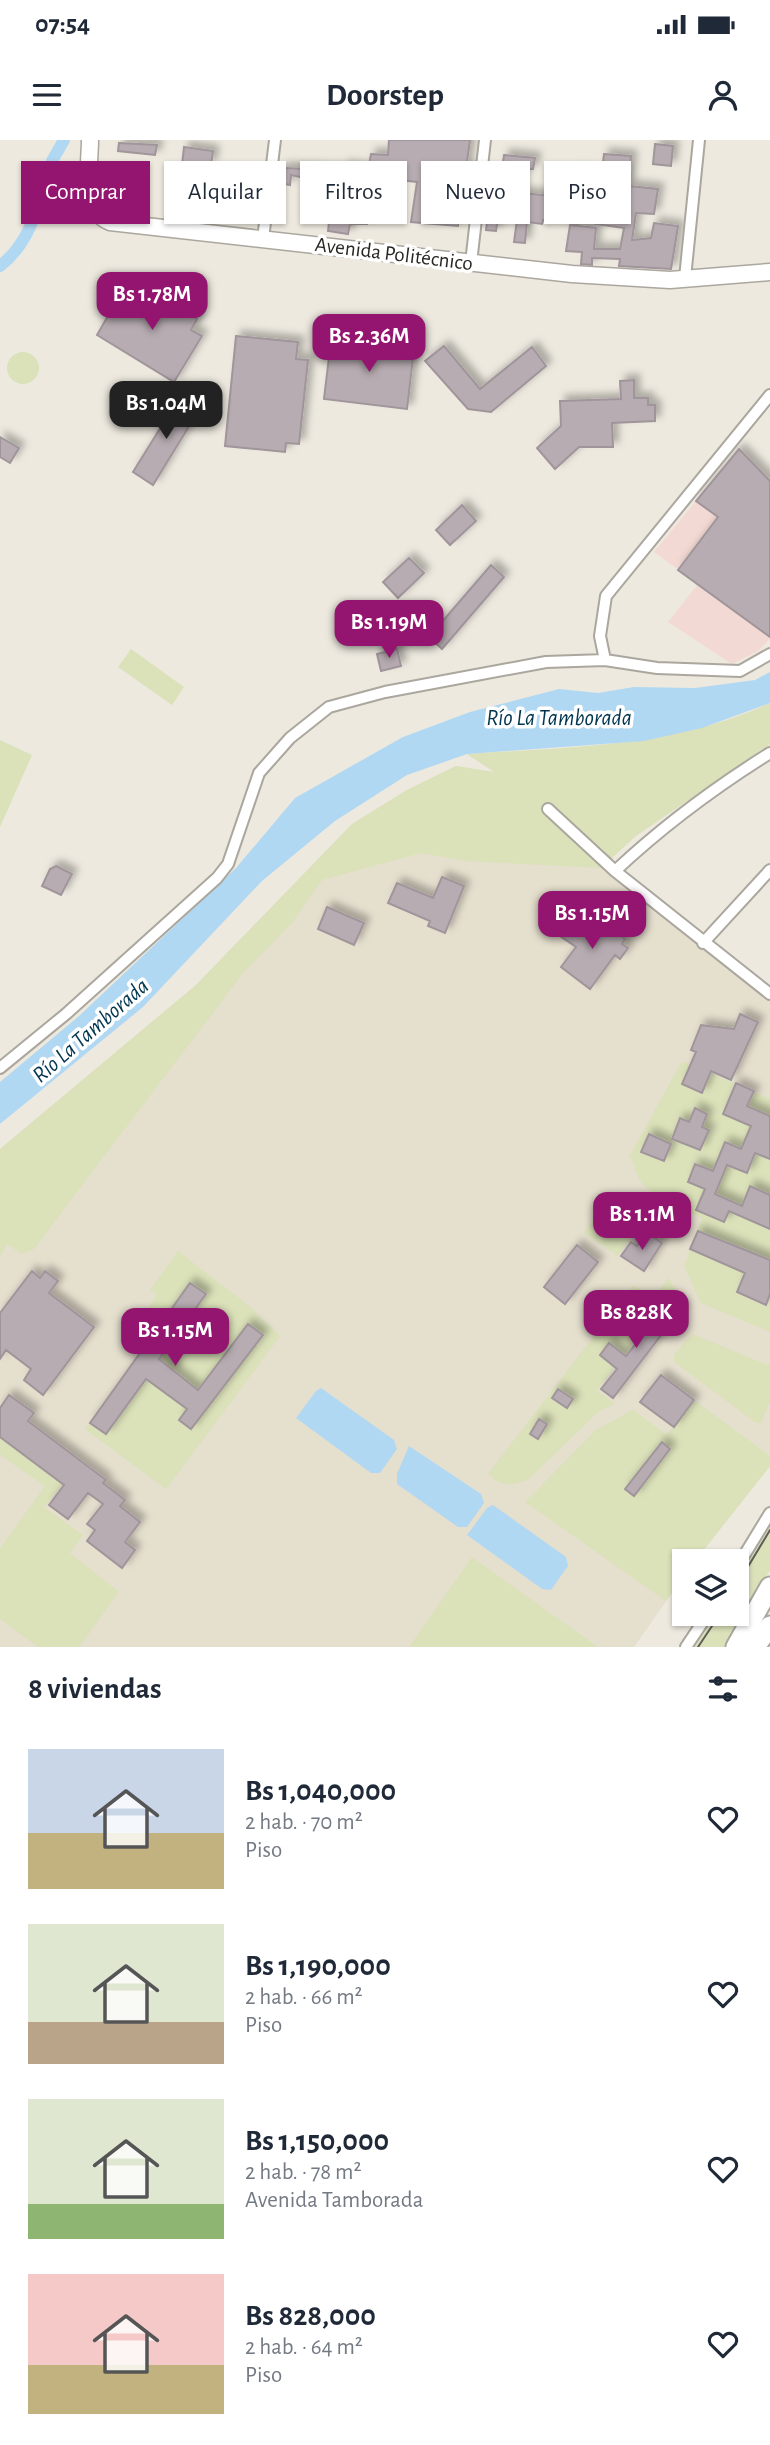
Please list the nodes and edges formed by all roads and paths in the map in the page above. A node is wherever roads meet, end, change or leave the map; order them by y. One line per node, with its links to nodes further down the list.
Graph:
1 (90, 140): 5 (main road, Avenida Politécnico)
2 (275, 140): 5 (street)
3 (485, 140): 6 (street)
4 (699, 140): 8 (street)
5 (263, 239): 6 (main road, Avenida Politécnico)
6 (471, 263): 8 (main road, Avenida Politécnico)
7 (770, 272): 8 (main road, Avenida Politécnico)
8 (685, 278)
9 (770, 395): 11 (street)
10 (770, 654): 11 (street)
11 (605, 660): 18 (street)
12 (770, 753): 15 (street)
13 (548, 809): 15 (street)
14 (770, 870): 16 (street)
15 (615, 871): 16 (street)
16 (703, 943): 17 (street)
17 (770, 994)
18 (0, 1068)
19 (770, 1513): 20 (street)
20 (748, 1549)
21 (770, 1587): 25 (highway)
22 (700, 1626): 24 (street)
23 (770, 1626): 26 (highway)
24 (687, 1647)
25 (736, 1647)
26 (755, 1647)

